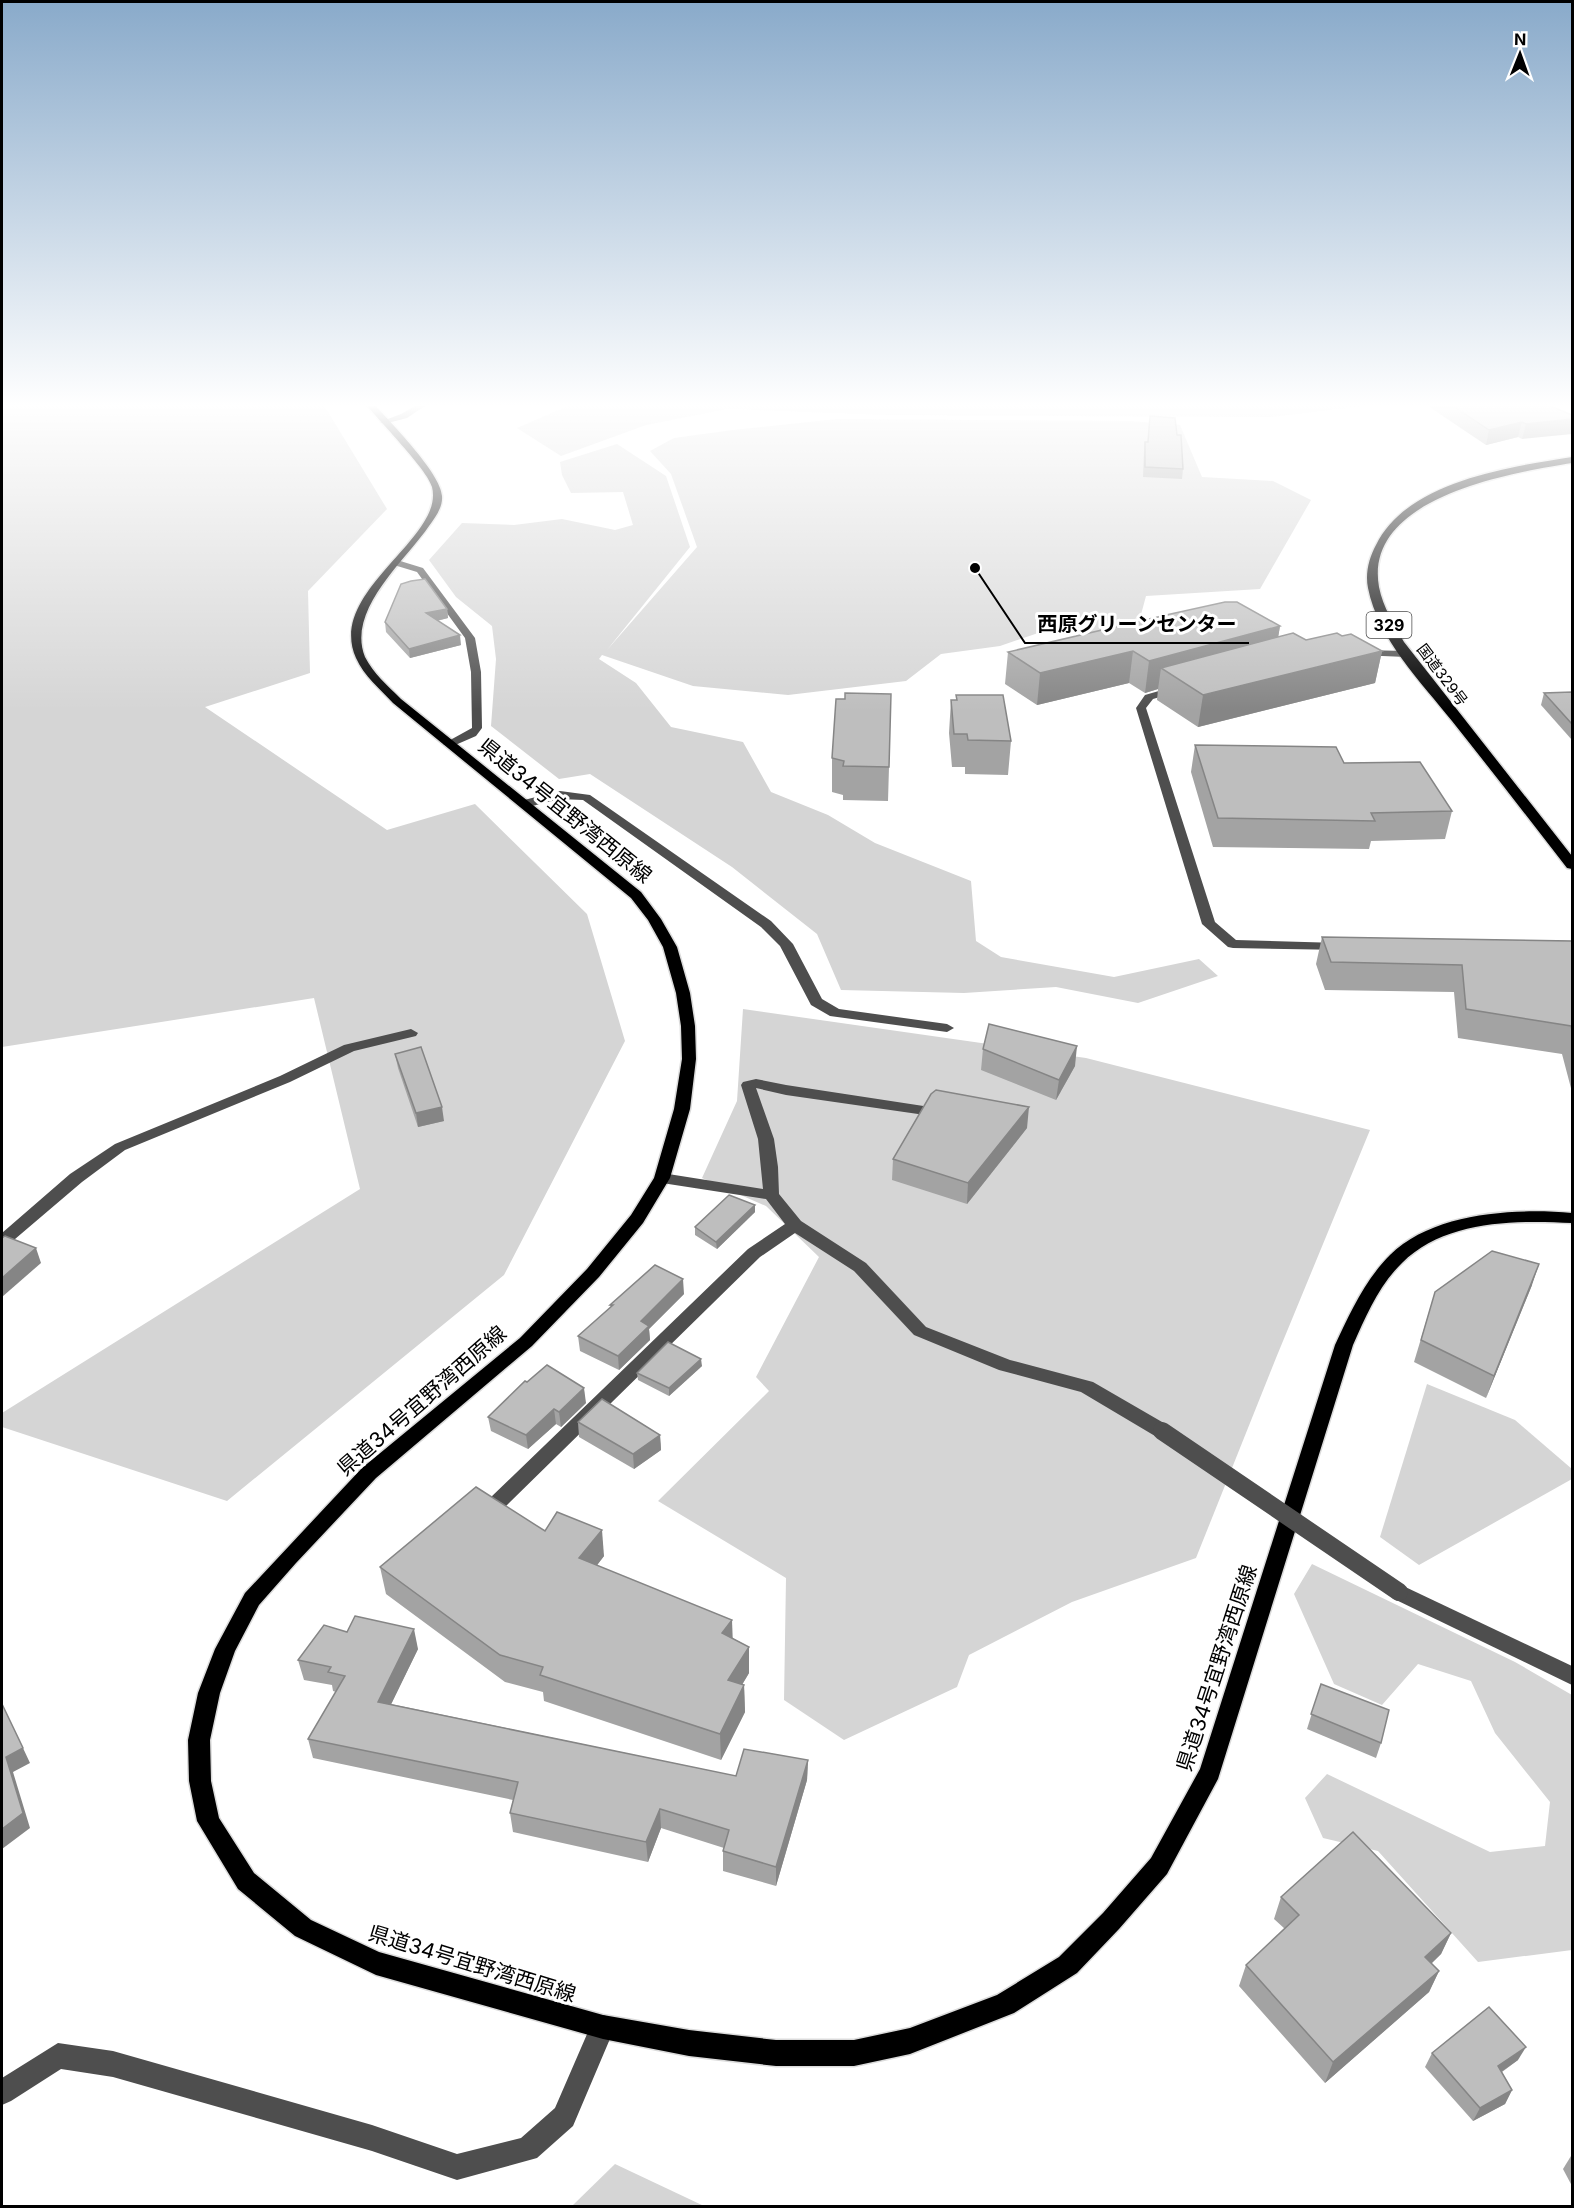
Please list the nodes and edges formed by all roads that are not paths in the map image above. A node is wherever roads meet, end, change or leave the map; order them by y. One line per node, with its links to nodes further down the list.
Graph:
1 (436, 505): 3 (main road, 県道34号宜野湾西原線)
2 (1420, 505): 5 (highway, 国道329号 / 329)
3 (397, 563): 7 (main road, 県道34号宜野湾西原線); 7 (street)
4 (1346, 653): 5 (street)
5 (1406, 654): 9 (highway, 国道329号 / 329)
6 (1193, 685): 10 (street)
7 (449, 744): 8 (main road, 県道34号宜野湾西原線)
8 (524, 804): 11 (street); 14 (main road, 県道34号宜野湾西原線)
9 (1572, 865)
10 (1351, 948)
11 (947, 1028)
12 (411, 1033): 18 (street)
13 (925, 1110): 15 (street)
14 (662, 1178): 15 (street); 21 (main road, 県道34号宜野湾西原線)
15 (771, 1195): 17 (street)
16 (1572, 1218): 21 (main road, 県道34号宜野湾西原線)
17 (795, 1225): 19 (street); 20 (street, bridge)
18 (2, 1241)
19 (497, 1503)
20 (1572, 1676)
21 (603, 2027): 22 (street)
22 (2, 2092)

